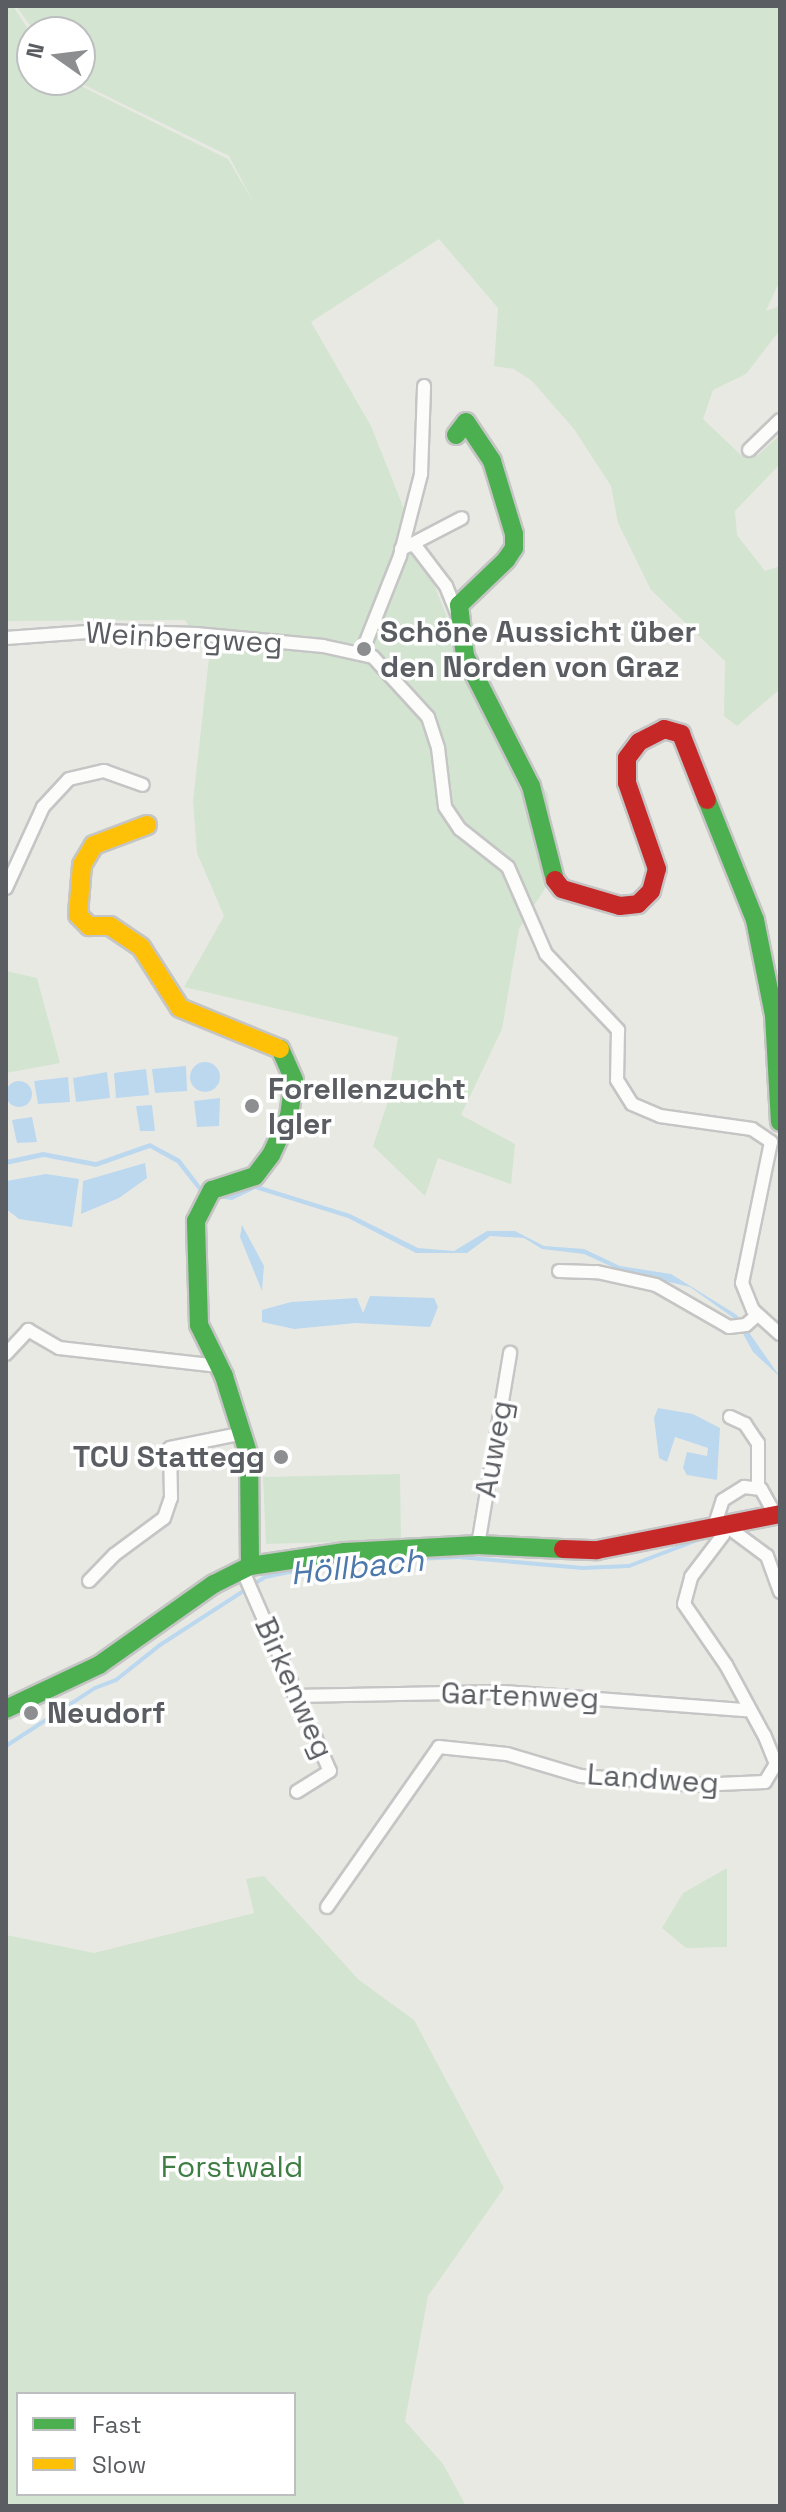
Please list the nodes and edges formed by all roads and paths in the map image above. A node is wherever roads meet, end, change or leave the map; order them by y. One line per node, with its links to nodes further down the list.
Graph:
1 (424, 386): 6 (street)
2 (780, 420): 4 (street)
3 (456, 435): 7 (street)
4 (749, 450)
5 (462, 518): 6 (street)
6 (407, 546): 7 (street); 9 (street)
7 (457, 613): 13 (street)
8 (6, 638): 9 (street, Weinbergweg)
9 (362, 652): 14 (street)
10 (143, 785): 12 (street)
11 (147, 825): 20 (street)
12 (6, 888)
13 (780, 1122)
14 (775, 1139): 16 (street)
15 (559, 1271): 16 (street)
16 (757, 1315): 17 (street)
17 (780, 1334)
18 (510, 1353): 26 (street, Auweg)
19 (6, 1354): 20 (street)
20 (219, 1366): 22 (street)
21 (730, 1417): 23 (street)
22 (244, 1433): 27 (street); 28 (street)
23 (758, 1487): 24 (street); 25 (street, Landweg)
24 (778, 1514): 25 (street)
25 (718, 1523): 26 (street); 29 (street); 32 (street, Landweg)
26 (478, 1545): 27 (street)
27 (246, 1567): 30 (street, Birkenweg); 31 (street)
28 (89, 1581)
29 (780, 1592)
30 (294, 1696): 32 (street, Gartenweg); 33 (street, Birkenweg)
31 (6, 1709)
32 (746, 1710): 34 (street, Landweg)
33 (297, 1792)
34 (327, 1907)

